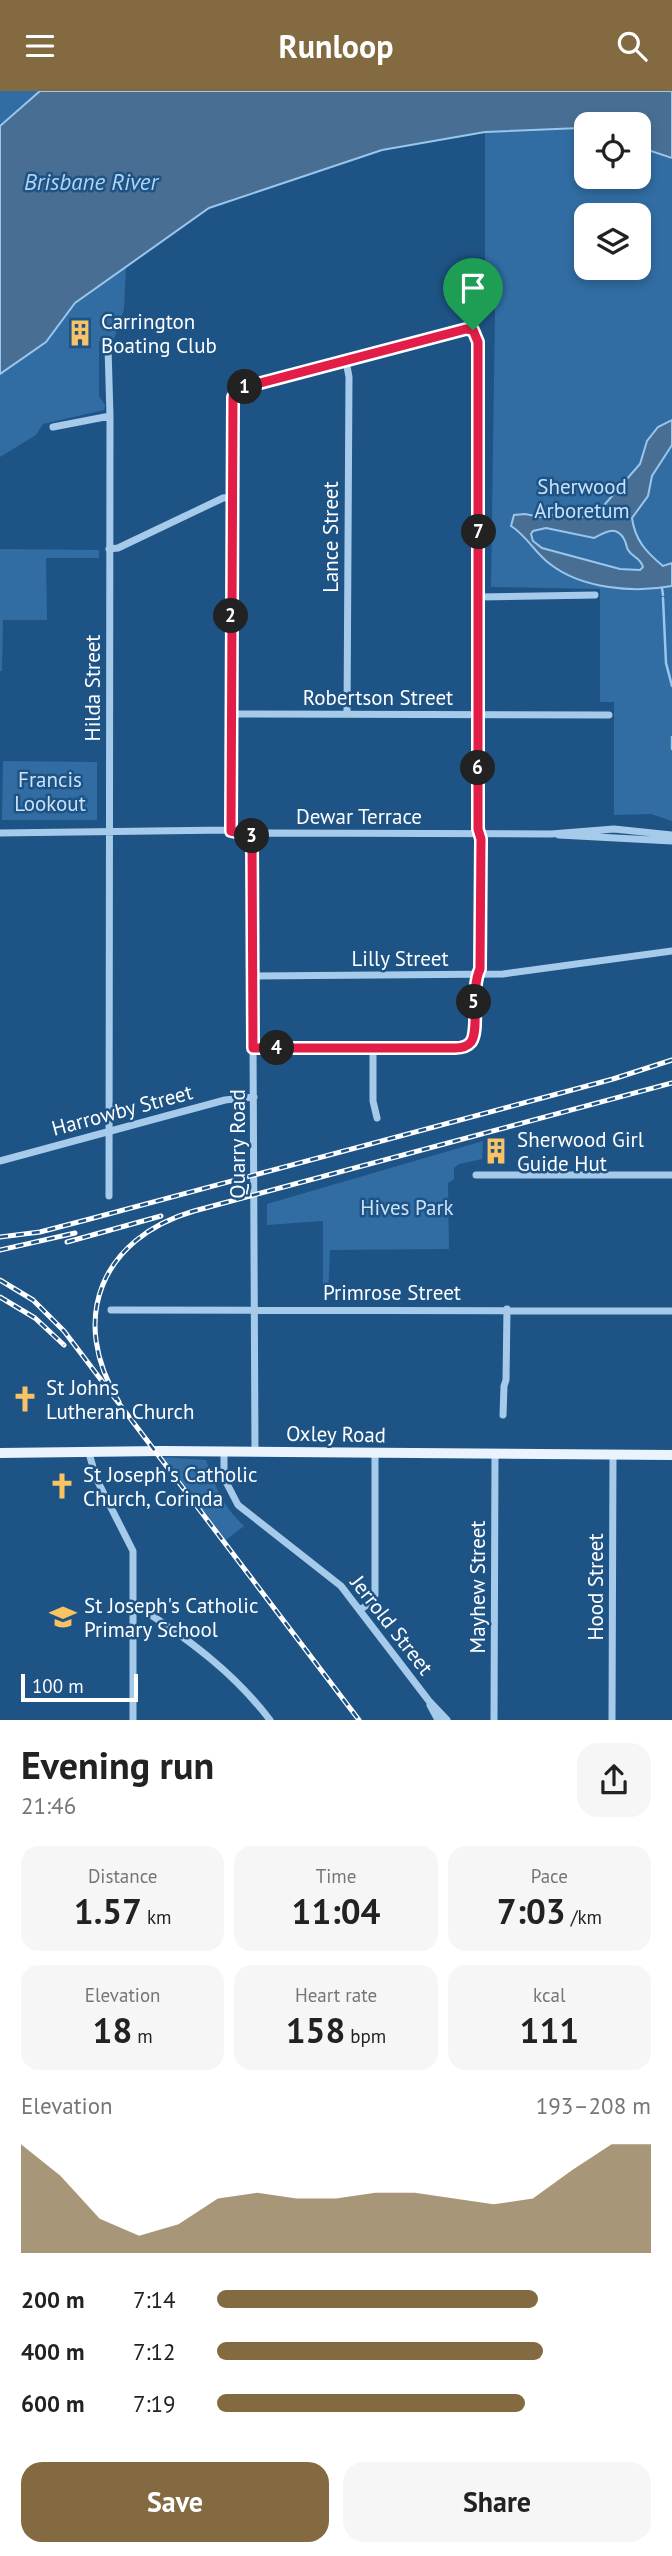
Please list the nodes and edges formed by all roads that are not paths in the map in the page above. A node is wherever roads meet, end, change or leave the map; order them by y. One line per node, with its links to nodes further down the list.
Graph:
1 (108, 347): 3 (street, Hilda Street)
2 (346, 361): 5 (street); 8 (street); 10 (street, Lance Street)
3 (110, 416): 4 (street); 6 (street, Hilda Street)
4 (52, 427)
5 (232, 497): 6 (street); 9 (street)
6 (109, 549): 14 (street, Hilda Street)
7 (595, 596): 8 (street)
8 (478, 597): 11 (street)
9 (231, 714): 10 (street, Robertson Street); 13 (street)
10 (347, 714): 11 (street, Robertson Street)
11 (478, 715): 12 (street, Robertson Street); 16 (street)
12 (609, 715)
13 (231, 831): 14 (street, Dewar Terrace); 19 (street, Dewar Terrace)
14 (110, 832): 15 (street, Dewar Terrace); 28 (street, Hilda Street)
15 (0, 833)
16 (479, 834): 17 (street, Dewar Terrace); 19 (street, Dewar Terrace); 22 (street)
17 (551, 834): 18 (street, Dewar Terrace); 20 (street, Dewar Terrace)
18 (672, 835)
19 (252, 836): 23 (street, Quarry Road)
20 (672, 841)
21 (672, 951): 22 (street, Lilly Street)
22 (477, 975): 23 (street, Lilly Street); 25 (street)
23 (253, 976): 24 (street, Quarry Road)
24 (253, 1048): 25 (street); 26 (street, Quarry Road)
25 (373, 1048): 27 (street)
26 (254, 1097): 28 (street, Harrowby Street); 33 (street, Quarry Road)
27 (377, 1118)
28 (109, 1131): 29 (street, Harrowby Street); 32 (street, Hilda Street)
29 (0, 1161)
30 (476, 1175): 31 (street)
31 (672, 1175)
32 (109, 1196)
33 (255, 1309): 34 (street, Primrose Street); 35 (street, Primrose Street); 39 (street, Quarry Road)
34 (111, 1310)
35 (507, 1310): 36 (street, Primrose Street); 37 (street)
36 (672, 1311)
37 (503, 1415)
38 (224, 1452): 39 (main road, Oxley Road); 41 (main road, Oxley Road); 47 (street, Jerrold Street)
39 (256, 1452): 42 (main road, Oxley Road)
40 (0, 1453): 41 (main road, Oxley Road)
41 (89, 1453): 46 (street)
42 (376, 1454): 43 (main road, Oxley Road); 47 (street)
43 (495, 1454): 44 (main road, Oxley Road); 53 (street, Mayhew Street)
44 (613, 1454): 45 (main road, Oxley Road); 54 (street, Hood Street)
45 (672, 1455)
46 (134, 1610): 49 (street); 50 (street)
47 (360, 1611): 48 (street, Jerrold Street)
48 (429, 1701): 51 (street, Jerrold Street); 52 (street, Jerrold Street)
49 (133, 1720)
50 (270, 1720)
51 (438, 1720)
52 (447, 1720)
53 (494, 1720)
54 (612, 1720)

